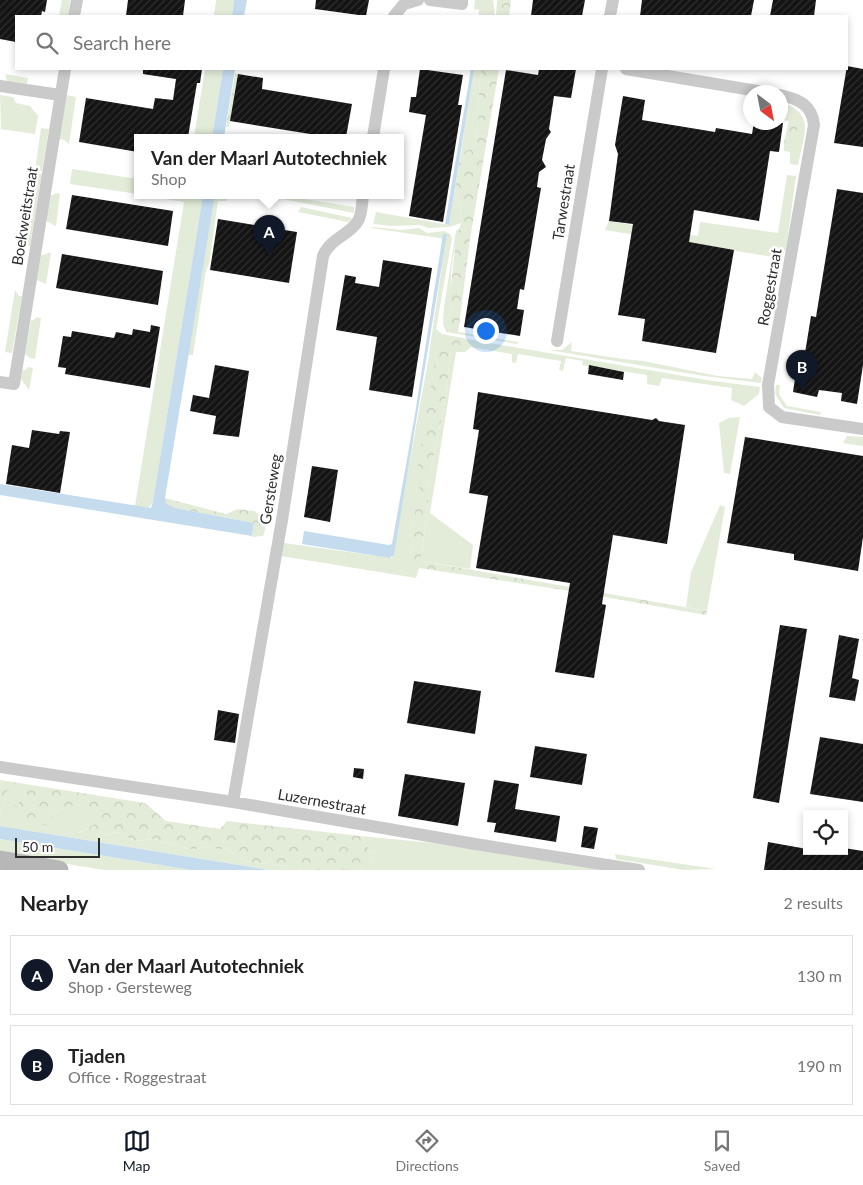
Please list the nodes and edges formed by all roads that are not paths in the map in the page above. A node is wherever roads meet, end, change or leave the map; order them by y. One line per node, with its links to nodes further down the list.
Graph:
1 (77, 0): 6 (street)
2 (418, 0): 7 (street)
3 (430, 0): 4 (street)
4 (462, 0)
5 (613, 0): 8 (street)
6 (74, 15)
7 (395, 15)
8 (610, 15)
9 (65, 70): 15 (street, Boekweitstraat)
10 (384, 70): 17 (street)
11 (602, 70): 19 (street, Tarwestraat)
12 (632, 70): 14 (street)
13 (0, 86): 15 (street)
14 (743, 88)
15 (60, 95): 20 (street, Boekweitstraat)
16 (788, 97): 21 (street, Roggestraat)
17 (373, 134)
18 (362, 199): 23 (street, Gersteweg)
19 (557, 340)
20 (0, 382)
21 (863, 430)
22 (0, 767): 23 (street, Luzernestraat)
23 (233, 802): 26 (street, Luzernestraat)
24 (0, 860): 25 (main road)
25 (59, 870)
26 (639, 870)

